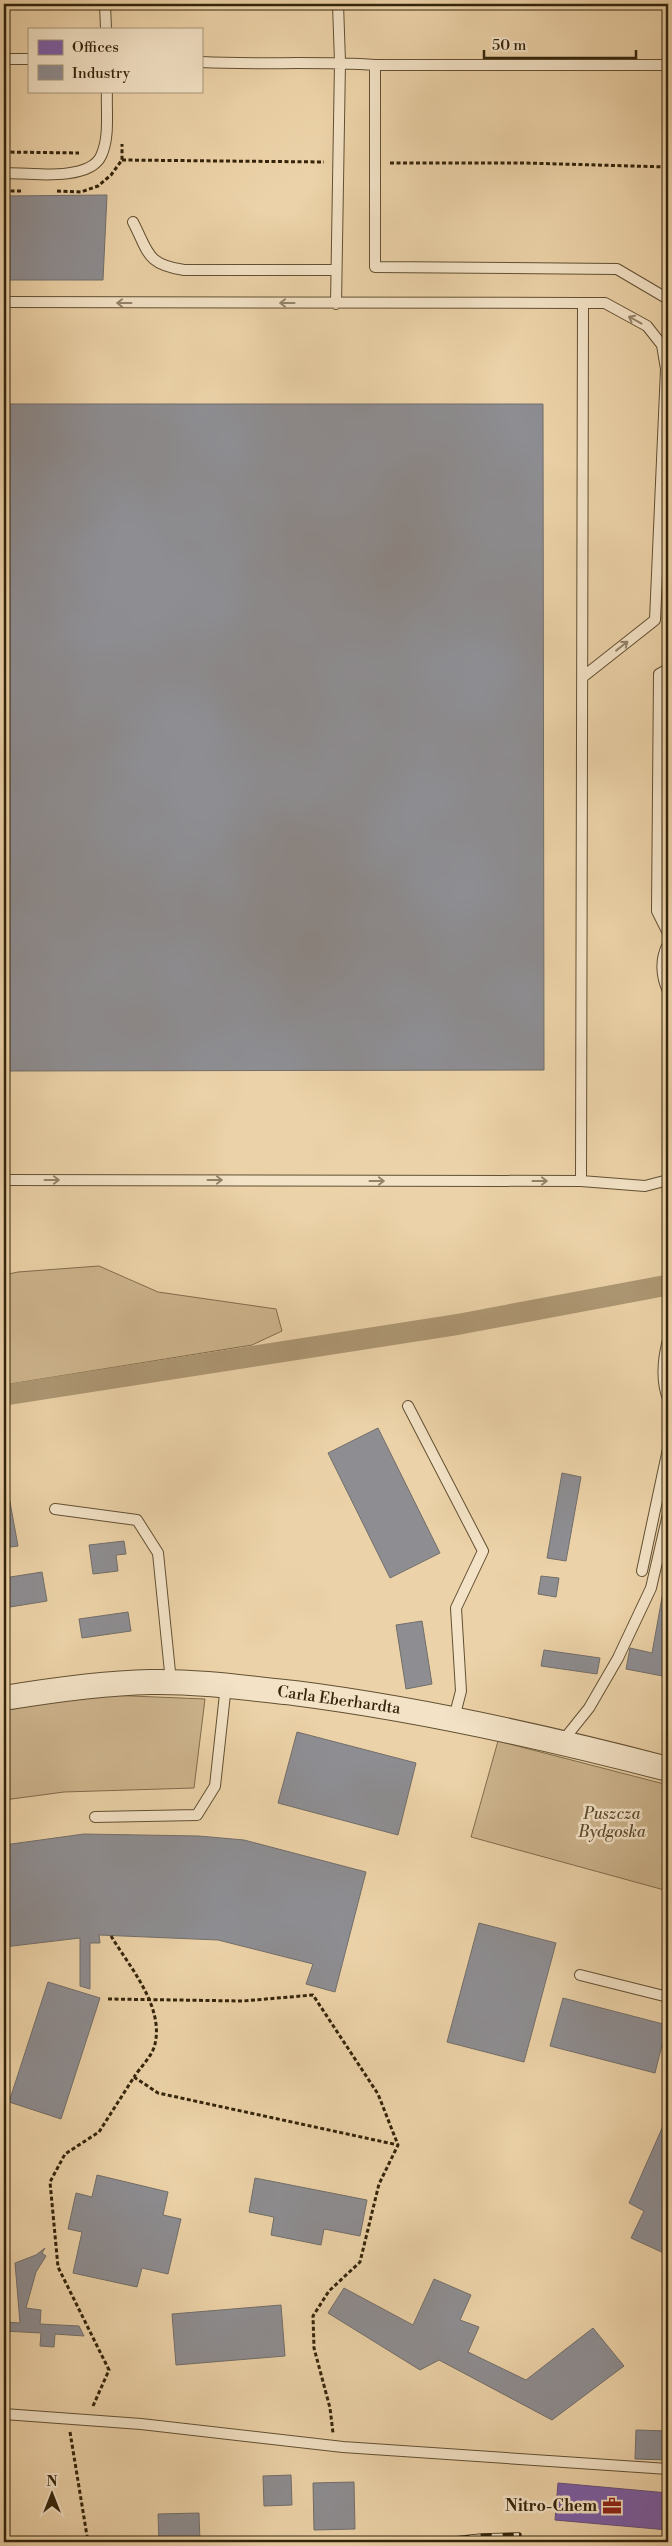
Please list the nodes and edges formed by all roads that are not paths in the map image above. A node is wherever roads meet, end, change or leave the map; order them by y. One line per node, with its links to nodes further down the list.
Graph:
1 (105, 4): 3 (lane)
2 (338, 4): 7 (lane)
3 (106, 28)
4 (4, 59): 5 (lane)
5 (28, 59)
6 (202, 62): 7 (lane)
7 (340, 62): 8 (lane); 13 (lane)
8 (375, 65): 9 (lane); 14 (lane)
9 (668, 65)
10 (107, 92): 11 (lane)
11 (4, 173)
12 (133, 222): 13 (lane)
13 (336, 270): 17 (lane)
14 (668, 299)
15 (4, 302): 17 (lane, one-way to 15)
16 (583, 303): 17 (lane); 19 (lane); 19 (lane, one-way to 16)
17 (336, 304)
18 (668, 669): 20 (lane)
19 (584, 676): 25 (lane)
20 (668, 933)
21 (668, 944): 22 (lane)
22 (668, 991)
23 (4, 1180): 25 (lane, one-way to 25)
24 (668, 1180): 25 (lane)
25 (581, 1181)
26 (668, 1340): 27 (lane)
27 (668, 1399)
28 (408, 1406): 36 (lane)
29 (668, 1449): 32 (lane)
30 (55, 1510): 33 (lane)
31 (668, 1514): 37 (lane)
32 (642, 1571)
33 (171, 1682): 34 (street, Carla Eberhardta); 35 (street, Carla Eberhardta)
34 (226, 1685): 36 (street, Carla Eberhardta); 39 (lane)
35 (4, 1698)
36 (454, 1718): 37 (street, Carla Eberhardta)
37 (561, 1743): 38 (street, Carla Eberhardta)
38 (668, 1769)
39 (95, 1817)
40 (580, 1975): 41 (lane)
41 (668, 1997)
42 (4, 2414): 43 (lane)
43 (668, 2470)

